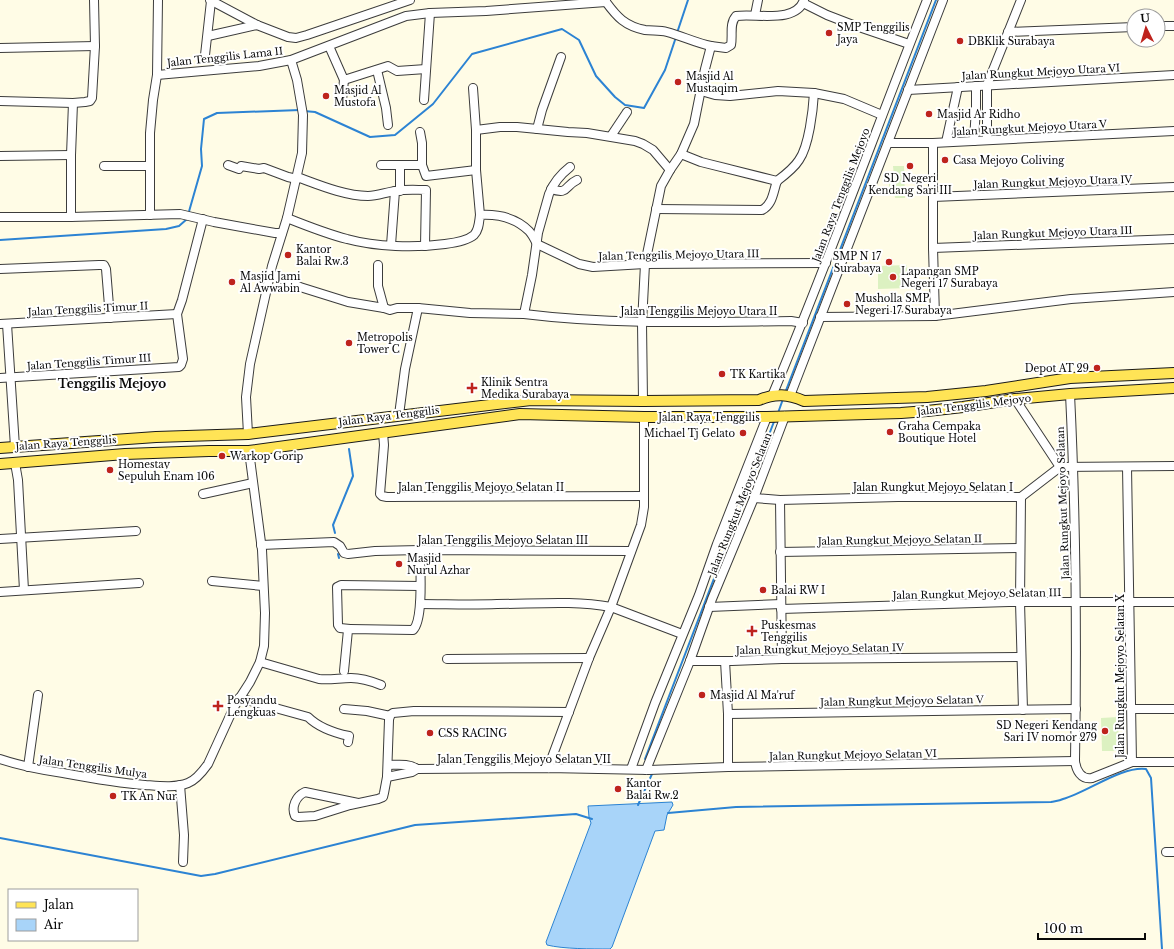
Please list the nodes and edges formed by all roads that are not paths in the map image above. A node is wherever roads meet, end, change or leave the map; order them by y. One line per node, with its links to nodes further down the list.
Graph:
1 (94, 0): 20 (street)
2 (158, 0): 29 (street)
3 (410, 0): 13 (street)
4 (758, 0): 12 (street)
5 (927, 0): 15 (street, Jalan Raya Tenggilis Mejoyo)
6 (943, 0): 18 (street)
7 (1021, 0): 16 (street)
8 (211, 1): 13 (street); 17 (street)
9 (606, 1): 11 (street, Jalan Tenggilis Lama II); 22 (street)
10 (804, 2): 12 (street); 19 (street)
11 (430, 13): 21 (street, Jalan Tenggilis Lama II); 27 (street)
12 (755, 15): 22 (street)
13 (257, 25): 17 (street)
14 (1126, 27): 16 (street)
15 (916, 32): 18 (street); 19 (street, Jalan Raya Tenggilis Mejoyo)
16 (1008, 32): 32 (street)
17 (208, 36): 24 (street)
18 (927, 36): 36 (street)
19 (909, 44): 44 (street, Jalan Raya Tenggilis Mejoyo)
20 (95, 46): 23 (street); 42 (street)
21 (329, 46): 26 (street, Jalan Tenggilis Lama II); 31 (street)
22 (712, 46): 37 (street)
23 (0, 48)
24 (205, 55)
25 (561, 57): 46 (street)
26 (292, 60): 29 (street, Jalan Tenggilis Lama II); 68 (street)
27 (426, 68): 28 (street); 40 (street)
28 (377, 70): 31 (street); 45 (street)
29 (157, 75): 64 (street, Jalan Tenggilis Lama II)
30 (1174, 75): 32 (street, Jalan Rungkut Mejoyo Utara VI)
31 (344, 80): 39 (street)
32 (987, 85): 33 (street, Jalan Rungkut Mejoyo Utara VI); 51 (street)
33 (976, 86): 34 (street, Jalan Rungkut Mejoyo Utara VI); 52 (street)
34 (958, 87): 36 (street, Jalan Rungkut Mejoyo Utara VI); 53 (street)
35 (473, 88): 47 (street)
36 (908, 90): 54 (street)
37 (701, 91): 38 (street); 56 (street)
38 (814, 93): 44 (street); 70 (street)
39 (342, 100)
40 (424, 100)
41 (0, 101): 42 (street)
42 (73, 102): 57 (street)
43 (627, 112): 50 (street)
44 (882, 115): 87 (street, Jalan Raya Tenggilis Mejoyo)
45 (388, 125)
46 (537, 129): 47 (street); 50 (street)
47 (476, 130): 66 (street)
48 (1174, 131): 51 (street, Jalan Rungkut Mejoyo Utara V)
49 (420, 132): 62 (street)
50 (612, 136): 67 (street)
51 (987, 140): 52 (street, Jalan Rungkut Mejoyo Utara V)
52 (974, 141): 53 (street, Jalan Rungkut Mejoyo Utara V)
53 (946, 142): 55 (street, Jalan Rungkut Mejoyo Utara V)
54 (888, 143): 55 (street, Jalan Rungkut Mejoyo Utara V); 89 (street)
55 (932, 143): 74 (street)
56 (681, 154): 67 (street); 70 (street)
57 (71, 155): 58 (street); 79 (street)
58 (0, 156)
59 (228, 164): 68 (street)
60 (381, 165): 61 (street)
61 (400, 165): 62 (street); 73 (street)
62 (422, 165): 66 (street)
63 (104, 166): 64 (street)
64 (150, 166): 76 (street, Jalan Tenggilis Lama II)
65 (570, 167): 72 (street)
66 (476, 170): 77 (street)
67 (670, 170): 75 (street)
68 (297, 178): 73 (street); 80 (street)
69 (577, 180): 72 (street)
70 (777, 181): 75 (street)
71 (1174, 187): 74 (street, Jalan Rungkut Mejoyo Utara IV)
72 (551, 189): 84 (street)
73 (397, 191): 85 (street); 86 (street)
74 (933, 197): 88 (street)
75 (656, 209): 91 (street)
76 (150, 215): 79 (street); 81 (street)
77 (480, 215): 84 (street); 86 (street)
78 (0, 217): 79 (street)
79 (71, 217)
80 (287, 218): 82 (street); 85 (street)
81 (203, 219): 82 (street); 98 (street)
82 (282, 233): 94 (street)
83 (1174, 239): 88 (street, Jalan Rungkut Mejoyo Utara III)
84 (537, 244): 91 (street, Jalan Tenggilis Mejoyo Utara III); 99 (street)
85 (392, 245): 86 (street)
86 (425, 246)
87 (834, 248): 89 (street); 90 (street, Jalan Raya Tenggilis Mejoyo)
88 (933, 248): 100 (street)
89 (845, 249): 101 (street)
90 (826, 262): 91 (street, Jalan Tenggilis Mejoyo Utara III); 104 (street, Jalan Raya Tenggilis Mejoyo)
91 (645, 264): 103 (street)
92 (378, 265): 96 (street)
93 (0, 270): 102 (street)
94 (271, 274): 96 (street, Jalan Tenggilis Mejoyo Utara II); 126 (street)
95 (1174, 292): 100 (street)
96 (384, 308): 97 (street, Jalan Tenggilis Mejoyo Utara II)
97 (418, 308): 99 (street, Jalan Tenggilis Mejoyo Utara II); 120 (street)
98 (177, 314): 102 (street, Jalan Tenggilis Timur II); 108 (street, Jalan Tenggilis Timur III)
99 (524, 314): 103 (street, Jalan Tenggilis Mejoyo Utara II)
100 (935, 316): 101 (street)
101 (820, 317): 113 (street)
102 (110, 318): 105 (street, Jalan Tenggilis Timur II)
103 (642, 322): 104 (street, Jalan Tenggilis Mejoyo Utara II); 117 (street)
104 (803, 322): 113 (street, Jalan Raya Tenggilis Mejoyo)
105 (3, 324): 108 (street)
106 (1174, 373): 107 (main road, Jalan Tenggilis Mejoyo)
107 (1132, 375): 111 (main road); 114 (main road, Jalan Tenggilis Mejoyo)
108 (10, 377): 109 (street, Jalan Tenggilis Timur III); 128 (street)
109 (0, 378)
110 (1174, 388): 111 (main road, Jalan Tenggilis Mejoyo)
111 (1134, 389): 112 (main road, Jalan Tenggilis Mejoyo)
112 (1070, 394): 115 (main road, Jalan Tenggilis Mejoyo); 137 (street, Jalan Rungkut Mejoyo Selatan)
113 (782, 396): 114 (main road, Jalan Tenggilis Mejoyo); 118 (main road, Jalan Raya Tenggilis)
114 (901, 398): 119 (main road)
115 (1014, 399): 119 (main road, Jalan Tenggilis Mejoyo); 135 (street)
116 (578, 401): 117 (main road, Jalan Raya Tenggilis); 120 (main road, Jalan Raya Tenggilis); 121 (main road)
117 (643, 401): 118 (main road, Jalan Raya Tenggilis)
118 (715, 401): 124 (main road)
119 (901, 413): 122 (main road, Jalan Tenggilis Mejoyo)
120 (399, 415): 126 (main road, Jalan Raya Tenggilis)
121 (577, 416): 123 (main road, Jalan Raya Tenggilis); 125 (main road, Jalan Raya Tenggilis)
122 (777, 416): 124 (main road, Jalan Raya Tenggilis); 142 (street, Jalan Rungkut Mejoyo Selatan); 158 (street, Jalan Rungkut Mejoyo Selatan)
123 (644, 417): 124 (main road, Jalan Raya Tenggilis); 140 (street)
124 (714, 417)
125 (383, 433): 130 (main road, Jalan Raya Tenggilis); 140 (street, Jalan Tenggilis Mejoyo Selatan II)
126 (248, 434): 127 (main road, Jalan Raya Tenggilis)
127 (125, 439): 128 (main road, Jalan Raya Tenggilis); 131 (main road)
128 (15, 447): 129 (main road, Jalan Raya Tenggilis)
129 (0, 448)
130 (249, 451): 131 (main road, Jalan Raya Tenggilis); 138 (street, Jalan Tenggilis Mulya)
131 (125, 454): 132 (main road, Jalan Raya Tenggilis)
132 (15, 463): 133 (main road, Jalan Raya Tenggilis); 145 (street)
133 (0, 464)
134 (1174, 466): 136 (street)
135 (1060, 467): 137 (street); 141 (street, Jalan Rungkut Mejoyo Selatan I)
136 (1127, 467): 137 (street); 161 (street, Jalan Rungkut Mejoyo Selatan X)
137 (1073, 468): 160 (street, Jalan Rungkut Mejoyo Selatan)
138 (253, 483): 139 (street); 147 (street, Jalan Tenggilis Mulya)
139 (203, 494)
140 (644, 496): 150 (street)
141 (1021, 497): 143 (street, Jalan Rungkut Mejoyo Selatan I); 148 (street)
142 (754, 498): 143 (street, Jalan Rungkut Mejoyo Selatan I); 158 (street, Jalan Rungkut Mejoyo Selatan)
143 (780, 500): 151 (street)
144 (136, 531): 145 (street)
145 (21, 538): 146 (street); 156 (street)
146 (0, 539)
147 (261, 545): 149 (street, Jalan Tenggilis Mejoyo Selatan III); 154 (street, Jalan Tenggilis Mulya)
148 (1020, 548): 151 (street, Jalan Rungkut Mejoyo Selatan II); 159 (street)
149 (420, 550): 150 (street, Jalan Tenggilis Mejoyo Selatan III); 155 (street)
150 (631, 551): 164 (street)
151 (780, 552): 165 (street)
152 (212, 581): 154 (street)
153 (139, 583): 156 (street)
154 (263, 586): 175 (street, Jalan Tenggilis Mulya)
155 (420, 586): 163 (street); 167 (street)
156 (24, 590): 157 (street)
157 (0, 592)
158 (706, 597): 166 (street, Jalan Rungkut Mejoyo Selatan); 168 (street, Jalan Rungkut Mejoyo Selatan)
159 (1020, 602): 160 (street, Jalan Rungkut Mejoyo Selatan III); 165 (street, Jalan Rungkut Mejoyo Selatan III); 169 (street)
160 (1076, 602): 161 (street, Jalan Rungkut Mejoyo Selatan III); 181 (street, Jalan Rungkut Mejoyo Selatan)
161 (1130, 602): 162 (street, Jalan Rungkut Mejoyo Selatan III); 182 (street, Jalan Rungkut Mejoyo Selatan X)
162 (1174, 602)
163 (420, 604): 164 (street); 167 (street)
164 (611, 607): 168 (street); 170 (street)
165 (781, 607): 166 (street, Jalan Rungkut Mejoyo Selatan III); 172 (street)
166 (709, 608): 173 (street, Jalan Rungkut Mejoyo Selatan)
167 (350, 629): 176 (street)
168 (682, 634): 198 (street, Jalan Rungkut Mejoyo Selatan)
169 (1021, 656): 172 (street, Jalan Rungkut Mejoyo Selatan IV); 184 (street)
170 (589, 658): 171 (street); 185 (street)
171 (446, 659)
172 (782, 659): 174 (street, Jalan Rungkut Mejoyo Selatan IV)
173 (690, 661): 174 (street, Jalan Rungkut Mejoyo Selatan IV); 199 (street, Jalan Rungkut Mejoyo Selatan)
174 (725, 661): 186 (street)
175 (260, 662): 177 (street); 179 (street, Jalan Tenggilis Mulya)
176 (344, 671)
177 (381, 686)
178 (38, 695): 194 (street)
179 (239, 698): 188 (street); 201 (street, Jalan Tenggilis Mulya)
180 (344, 708): 187 (street)
181 (1076, 709): 184 (street, Jalan Rungkut Mejoyo Selatan V); 190 (street)
182 (1132, 709): 183 (street); 191 (street, Jalan Rungkut Mejoyo Selatan X)
183 (1174, 709)
184 (1023, 710): 186 (street, Jalan Rungkut Mejoyo Selatan V)
185 (569, 712): 187 (street); 196 (street)
186 (728, 714): 195 (street)
187 (390, 716): 193 (street)
188 (348, 742)
189 (0, 759): 194 (street, Jalan Tenggilis Mulya)
190 (1075, 761): 191 (street, Jalan Rungkut Mejoyo Selatan X); 195 (street, Jalan Rungkut Mejoyo Selatan VI)
191 (1132, 762): 192 (street)
192 (1174, 762)
193 (388, 765): 197 (street, Jalan Tenggilis Mejoyo Selatan VII); 200 (street)
194 (28, 767): 201 (street, Jalan Tenggilis Mulya)
195 (728, 767): 199 (street, Jalan Rungkut Mejoyo Selatan VI)
196 (548, 768): 197 (street, Jalan Tenggilis Mejoyo Selatan VII); 198 (street, Jalan Tenggilis Mejoyo Selatan VII)
197 (417, 769): 200 (street, Jalan Tenggilis Mejoyo Selatan VII)
198 (632, 769): 199 (street, Jalan Rungkut Mejoyo Selatan VI)
199 (646, 770)
200 (387, 777): 202 (street)
201 (180, 785): 203 (street)
202 (358, 803): 202 (street)
203 (183, 862)

